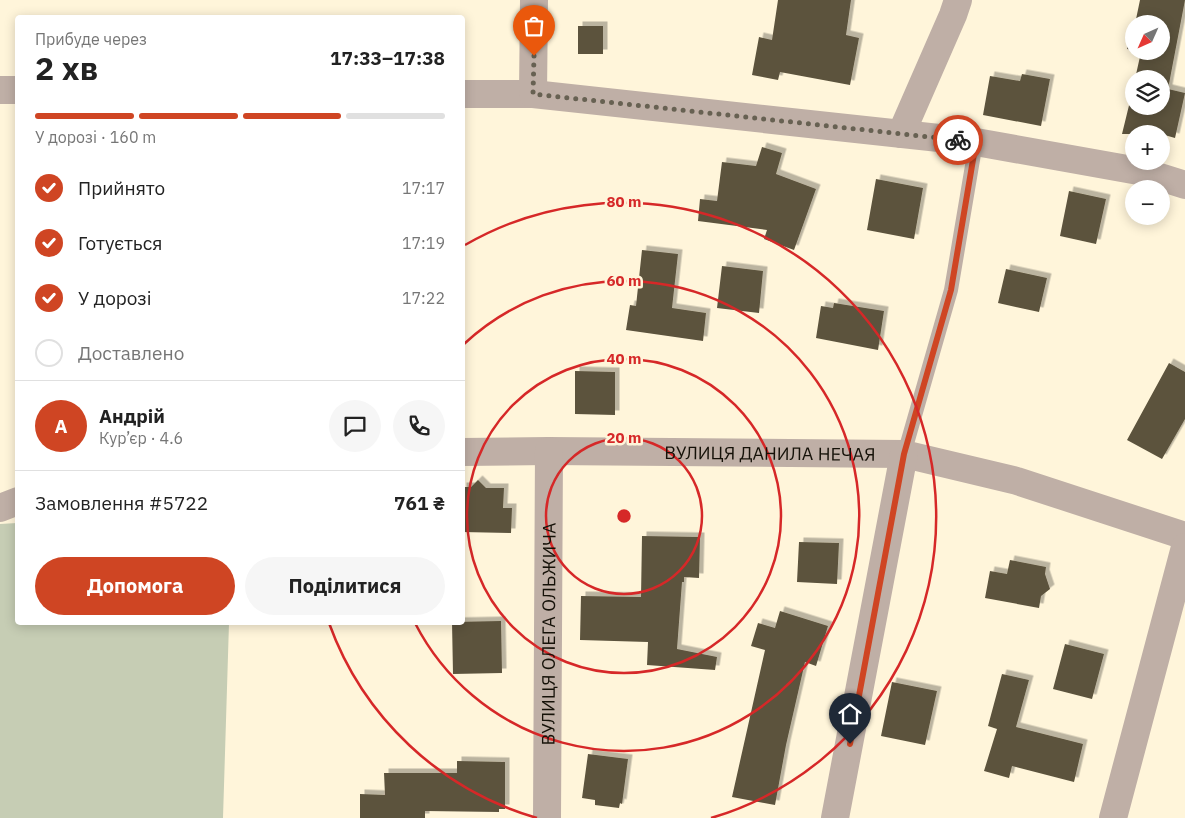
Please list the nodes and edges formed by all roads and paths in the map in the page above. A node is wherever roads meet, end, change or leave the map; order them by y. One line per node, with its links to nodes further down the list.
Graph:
1 (534, 0): 6 (street)
2 (958, 0): 7 (street)
3 (0, 90): 4 (street)
4 (15, 90)
5 (465, 94): 6 (street)
6 (533, 94): 7 (street)
7 (901, 134): 8 (street)
8 (976, 142): 9 (street); 12 (lane)
9 (1185, 185)
10 (548, 450): 11 (street, ВУЛИЦЯ ДАНИЛА НЕЧАЯ); 12 (street, ВУЛИЦЯ ДАНИЛА НЕЧАЯ); 17 (street, ВУЛИЦЯ ОЛЕГА ОЛЬЖИЧА)
11 (465, 452)
12 (904, 454): 15 (street, ВУЛИЦЯ ДАНИЛА НЕЧАЯ); 18 (street)
13 (15, 502): 14 (street)
14 (0, 508)
15 (1185, 536)
16 (1185, 547): 19 (street)
17 (547, 818)
18 (835, 818)
19 (1113, 818)

